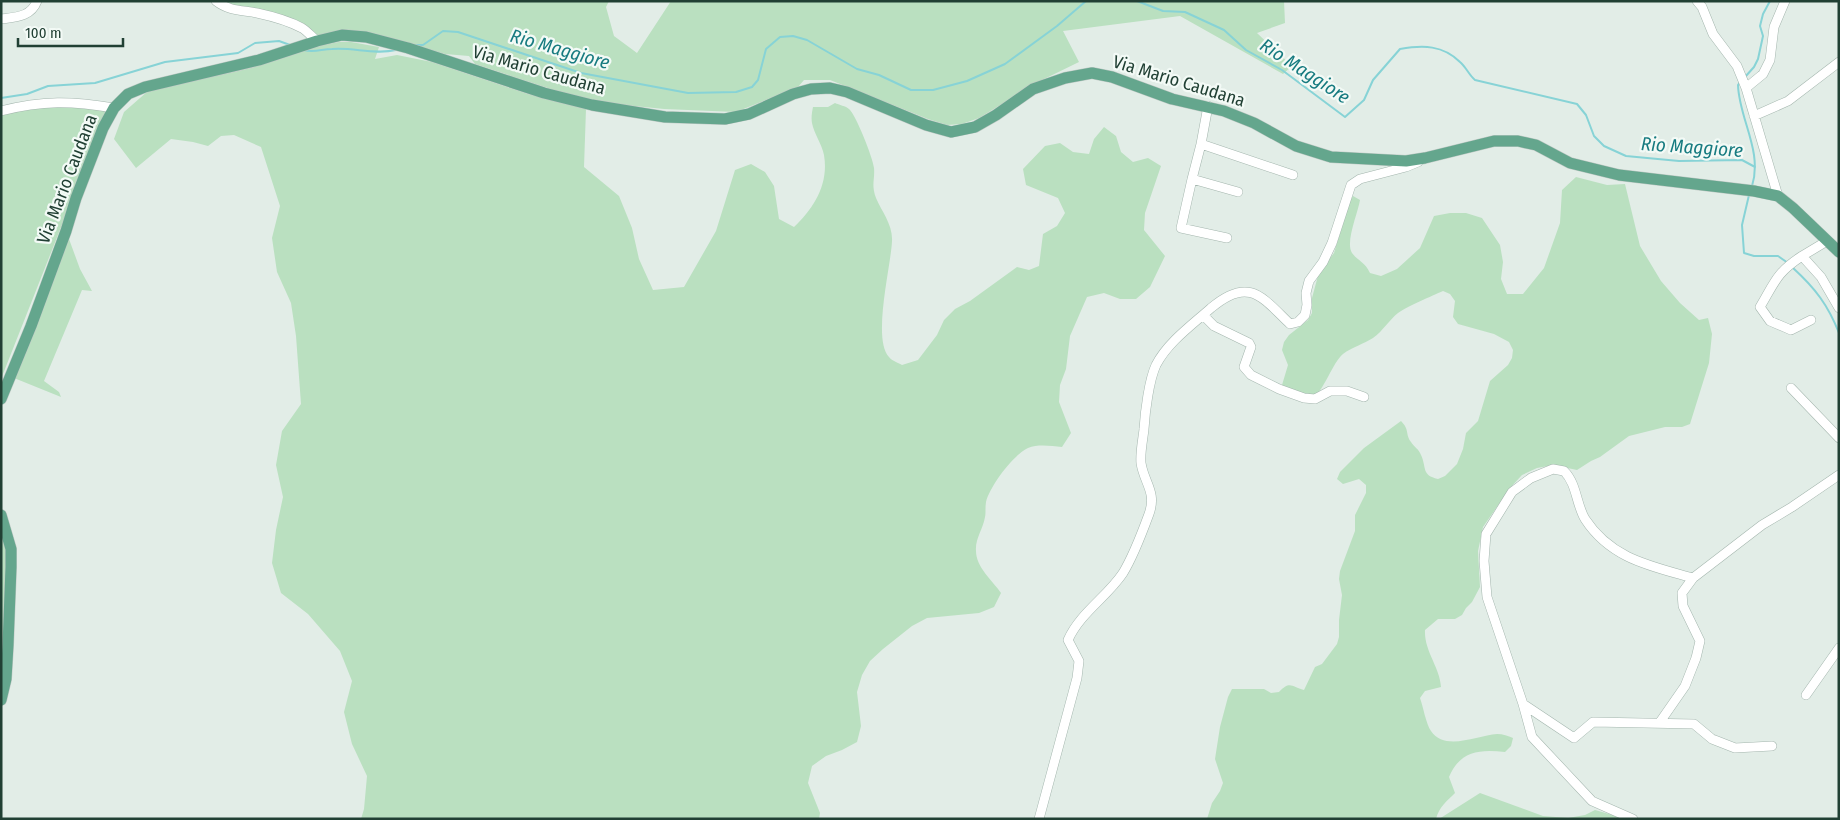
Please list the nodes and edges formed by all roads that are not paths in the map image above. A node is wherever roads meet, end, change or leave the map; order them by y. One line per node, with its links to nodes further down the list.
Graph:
1 (37, 1): 5 (street)
2 (216, 1): 6 (street)
3 (1696, 1): 8 (street)
4 (1785, 1): 8 (street)
5 (1, 19)
6 (316, 41): 9 (main road, Via Mario Caudana); 10 (main road, Via Mario Caudana)
7 (1839, 62): 12 (street)
8 (1745, 86): 12 (street)
9 (1208, 106): 13 (street); 14 (main road, Via Mario Caudana)
10 (114, 108): 11 (street); 28 (main road, Via Mario Caudana)
11 (1, 111)
12 (1754, 116): 18 (street)
13 (1201, 144): 15 (street); 16 (street)
14 (1425, 158): 18 (main road, Via Mario Caudana); 24 (street)
15 (1293, 175)
16 (1192, 179): 17 (street); 19 (street)
17 (1238, 192)
18 (1778, 196): 20 (main road, Via Mario Caudana)
19 (1227, 238)
20 (1827, 240): 21 (main road, Via Mario Caudana); 22 (street)
21 (1839, 252)
22 (1802, 256): 23 (street); 25 (street)
23 (1839, 308)
24 (1203, 315): 27 (street); 39 (street)
25 (1812, 320)
26 (1791, 388): 29 (street)
27 (1364, 397)
28 (1, 399)
29 (1839, 438)
30 (1839, 475): 32 (street)
31 (1, 516): 35 (main road)
32 (1693, 578): 36 (street); 37 (street)
33 (1839, 648): 34 (street)
34 (1806, 695)
35 (1, 700)
36 (1523, 704): 37 (street); 40 (street)
37 (1660, 722): 38 (street)
38 (1772, 746)
39 (1039, 819)
40 (1633, 819)

